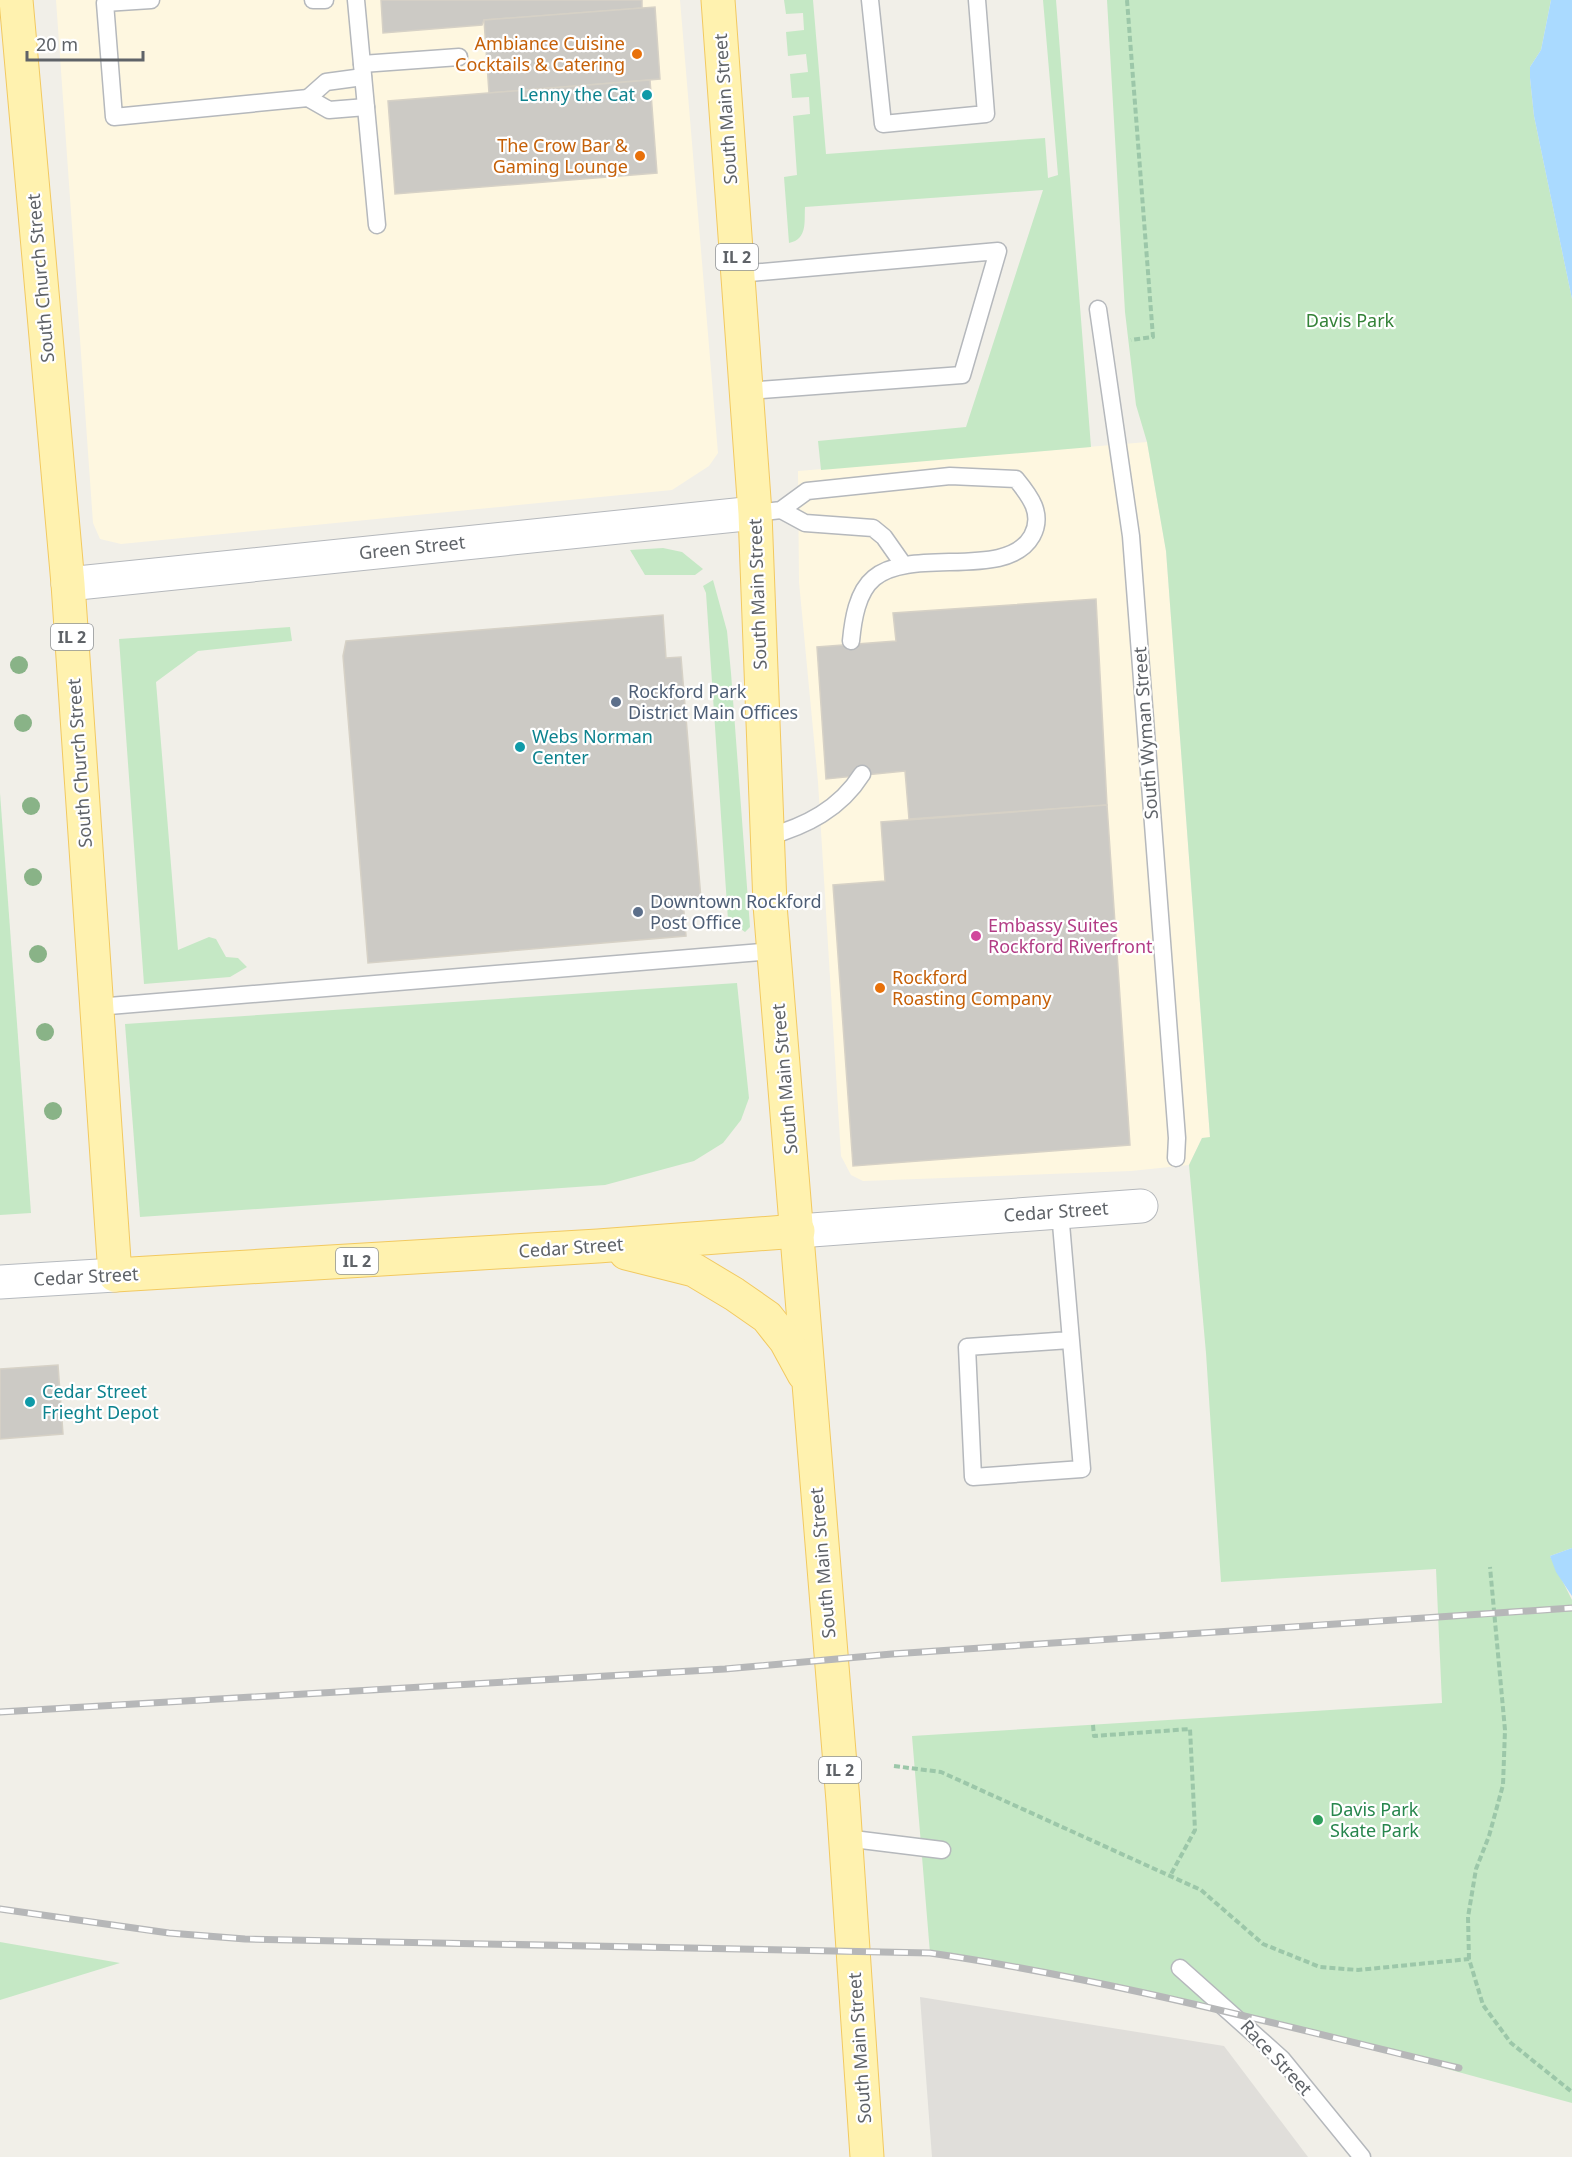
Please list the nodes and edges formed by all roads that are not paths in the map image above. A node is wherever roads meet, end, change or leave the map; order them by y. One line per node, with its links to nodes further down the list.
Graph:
1 (16, 0): 19 (main road, South Church Street / IL 2)
2 (151, 0): 11 (lane)
3 (313, 0): 4 (lane)
4 (326, 0)
5 (356, 0): 10 (lane)
6 (718, 0): 14 (main road, South Main Street / IL 2)
7 (870, 0): 8 (lane)
8 (977, 0)
9 (459, 57): 10 (lane)
10 (363, 70): 11 (lane); 12 (lane)
11 (308, 98): 12 (lane)
12 (366, 107): 13 (lane)
13 (378, 225)
14 (739, 274): 16 (main road, South Main Street / IL 2); 16 (lane)
15 (1098, 309): 25 (lane, South Wyman Street)
16 (747, 391): 17 (main road, South Main Street / IL 2)
17 (768, 511): 18 (lane); 18 (lane); 19 (street, Green Street); 22 (main road, South Main Street / IL 2)
18 (903, 564): 20 (lane)
19 (68, 584): 24 (main road, South Church Street / IL 2)
20 (851, 641)
21 (862, 774): 22 (lane)
22 (767, 837): 23 (main road, South Main Street / IL 2)
23 (774, 951): 24 (lane); 28 (main road, South Main Street / IL 2)
24 (97, 1007): 30 (main road, South Church Street / IL 2)
25 (1176, 1158)
26 (1141, 1206): 27 (street, Cedar Street)
27 (1060, 1212): 28 (street, Cedar Street); 32 (lane)
28 (798, 1231): 29 (main road, Cedar Street); 33 (main road, South Main Street / IL 2)
29 (598, 1246): 30 (main road, Cedar Street / IL 2); 33 (main road, IL 2)
30 (115, 1275): 31 (street, Cedar Street)
31 (0, 1282)
32 (1071, 1340): 32 (lane)
33 (809, 1383): 34 (main road, South Main Street / IL 2)
34 (846, 1838): 35 (lane); 37 (main road, South Main Street / IL 2)
35 (942, 1850)
36 (1180, 1968): 38 (lane, Race Street)
37 (867, 2157)
38 (1362, 2157)

